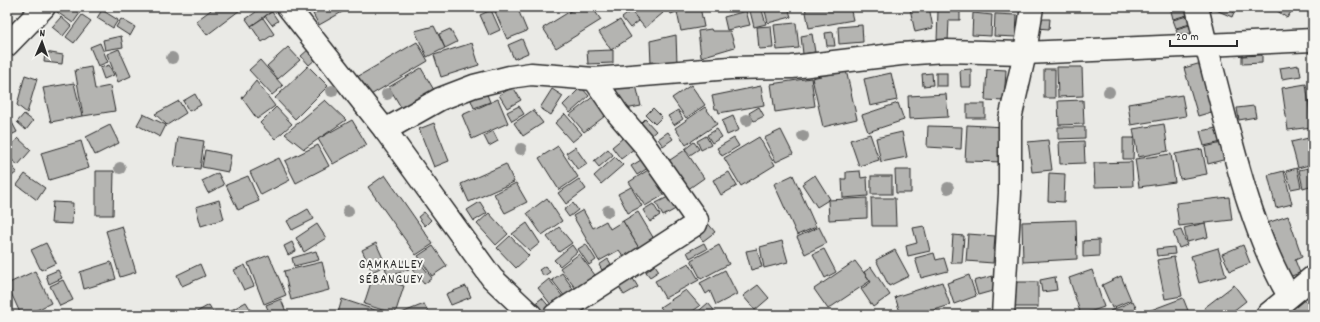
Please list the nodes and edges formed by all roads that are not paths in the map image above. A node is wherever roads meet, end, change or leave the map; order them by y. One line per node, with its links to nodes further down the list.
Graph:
1 (44, 7): 6 (street)
2 (288, 7): 10 (street)
3 (1032, 7): 8 (street)
4 (1197, 7): 7 (street)
5 (1313, 40): 7 (street)
6 (7, 45)
7 (1206, 45): 8 (street); 12 (street)
8 (1025, 53): 9 (street); 15 (street)
9 (594, 79): 10 (street); 14 (street)
10 (385, 130): 13 (street)
11 (1313, 277): 12 (street)
12 (1289, 296): 16 (street)
13 (531, 315)
14 (555, 315)
15 (1003, 315)
16 (1267, 315)

